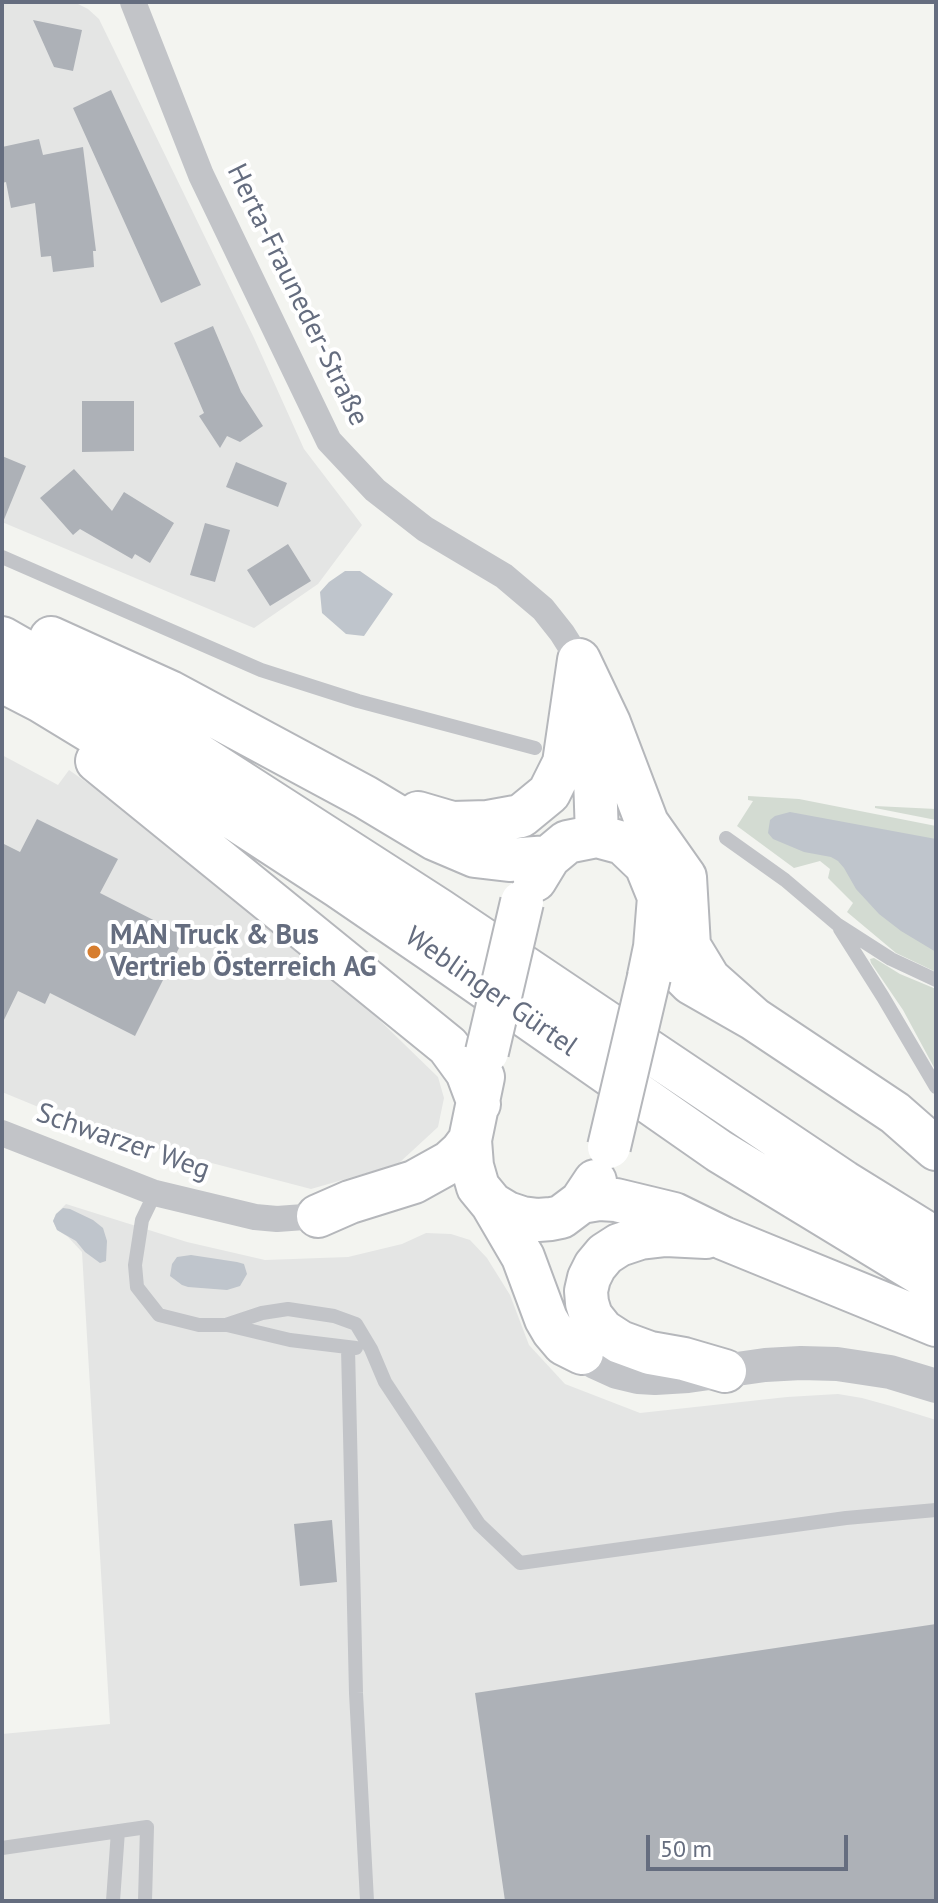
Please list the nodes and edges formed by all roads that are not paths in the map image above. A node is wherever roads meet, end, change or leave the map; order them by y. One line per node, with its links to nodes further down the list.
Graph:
1 (133, 2): 5 (street, Herta-Frauneder-Straße)
2 (2, 557): 8 (lane)
3 (2, 615): 9 (main road)
4 (2, 638): 26 (main road, Weblinger Gürtel)
5 (579, 660): 9 (main road); 10 (main road); 16 (main road)
6 (2, 681): 27 (main road, Weblinger Gürtel)
7 (2, 693): 18 (main road)
8 (535, 748)
9 (365, 797): 12 (main road)
10 (597, 836): 12 (main road); 14 (main road)
11 (726, 838): 13 (lane)
12 (549, 857): 18 (main road, bridge)
13 (838, 925): 15 (lane); 17 (lane)
14 (652, 962): 16 (main road); 23 (main road, bridge)
15 (936, 980)
16 (754, 1019): 20 (main road)
17 (936, 1087)
18 (474, 1122): 22 (main road); 24 (main road)
19 (2, 1133): 21 (street, Schwarzer Weg)
20 (936, 1149)
21 (155, 1193): 24 (street, Schwarzer Weg); 28 (lane)
22 (488, 1199): 23 (main road); 24 (main road); 32 (main road)
23 (571, 1209): 25 (main road); 32 (main road)
24 (318, 1216)
25 (723, 1238): 29 (main road); 33 (main road)
26 (936, 1239)
27 (936, 1283)
28 (226, 1325): 30 (lane); 31 (lane)
29 (936, 1325)
30 (348, 1348): 31 (lane); 40 (lane)
31 (371, 1349): 35 (lane)
32 (582, 1353): 33 (street)
33 (725, 1371): 34 (street)
34 (936, 1386)
35 (936, 1510)
36 (118, 1831): 37 (lane); 38 (lane); 39 (lane)
37 (2, 1848)
38 (113, 1901)
39 (145, 1901)
40 (367, 1901)

